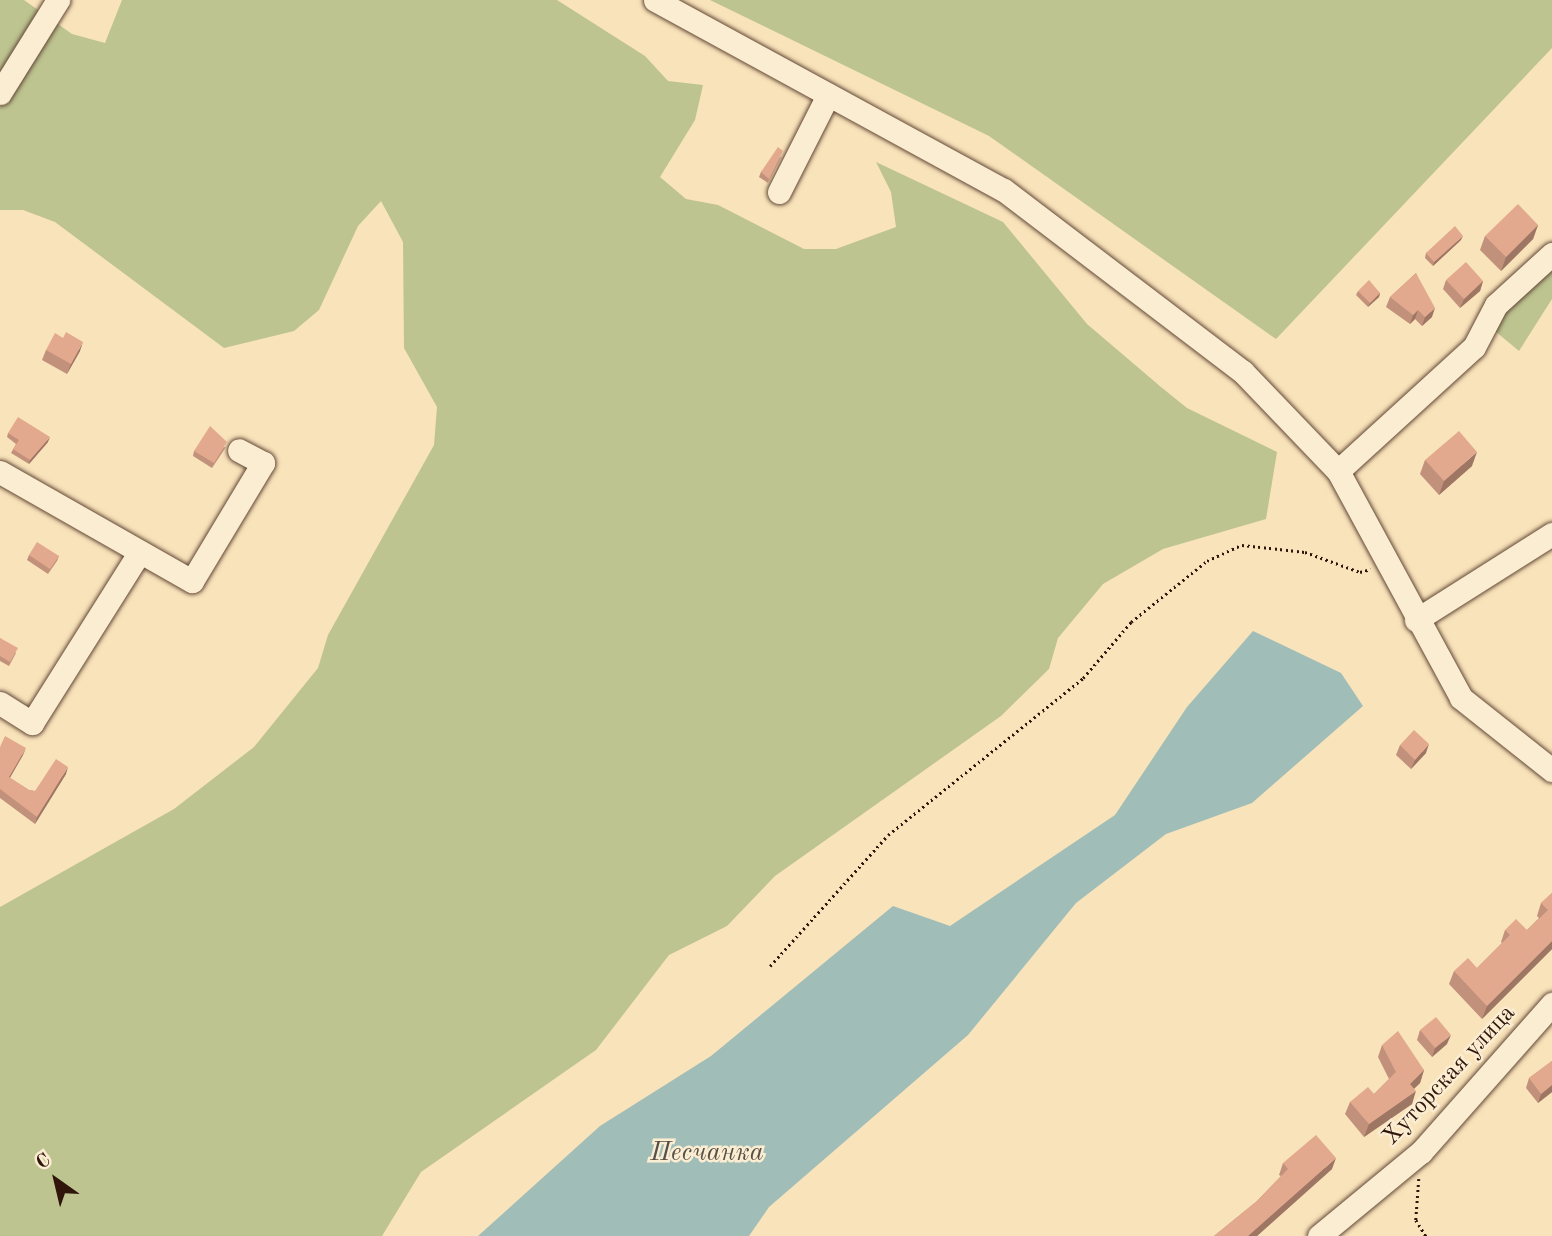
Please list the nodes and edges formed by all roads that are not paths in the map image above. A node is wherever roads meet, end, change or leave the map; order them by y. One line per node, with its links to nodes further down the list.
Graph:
1 (58, 0): 3 (street)
2 (655, 0): 4 (street)
3 (0, 93)
4 (828, 95): 5 (street); 8 (street)
5 (779, 192)
6 (1552, 254): 8 (street)
7 (239, 450): 11 (street)
8 (1338, 471): 12 (street)
9 (0, 472): 11 (street)
10 (1552, 534): 12 (street)
11 (138, 555): 13 (street)
12 (1416, 620): 14 (street)
13 (0, 703)
14 (1552, 770)
15 (1552, 1004): 16 (street, Хуторская улица)
16 (1319, 1236)

